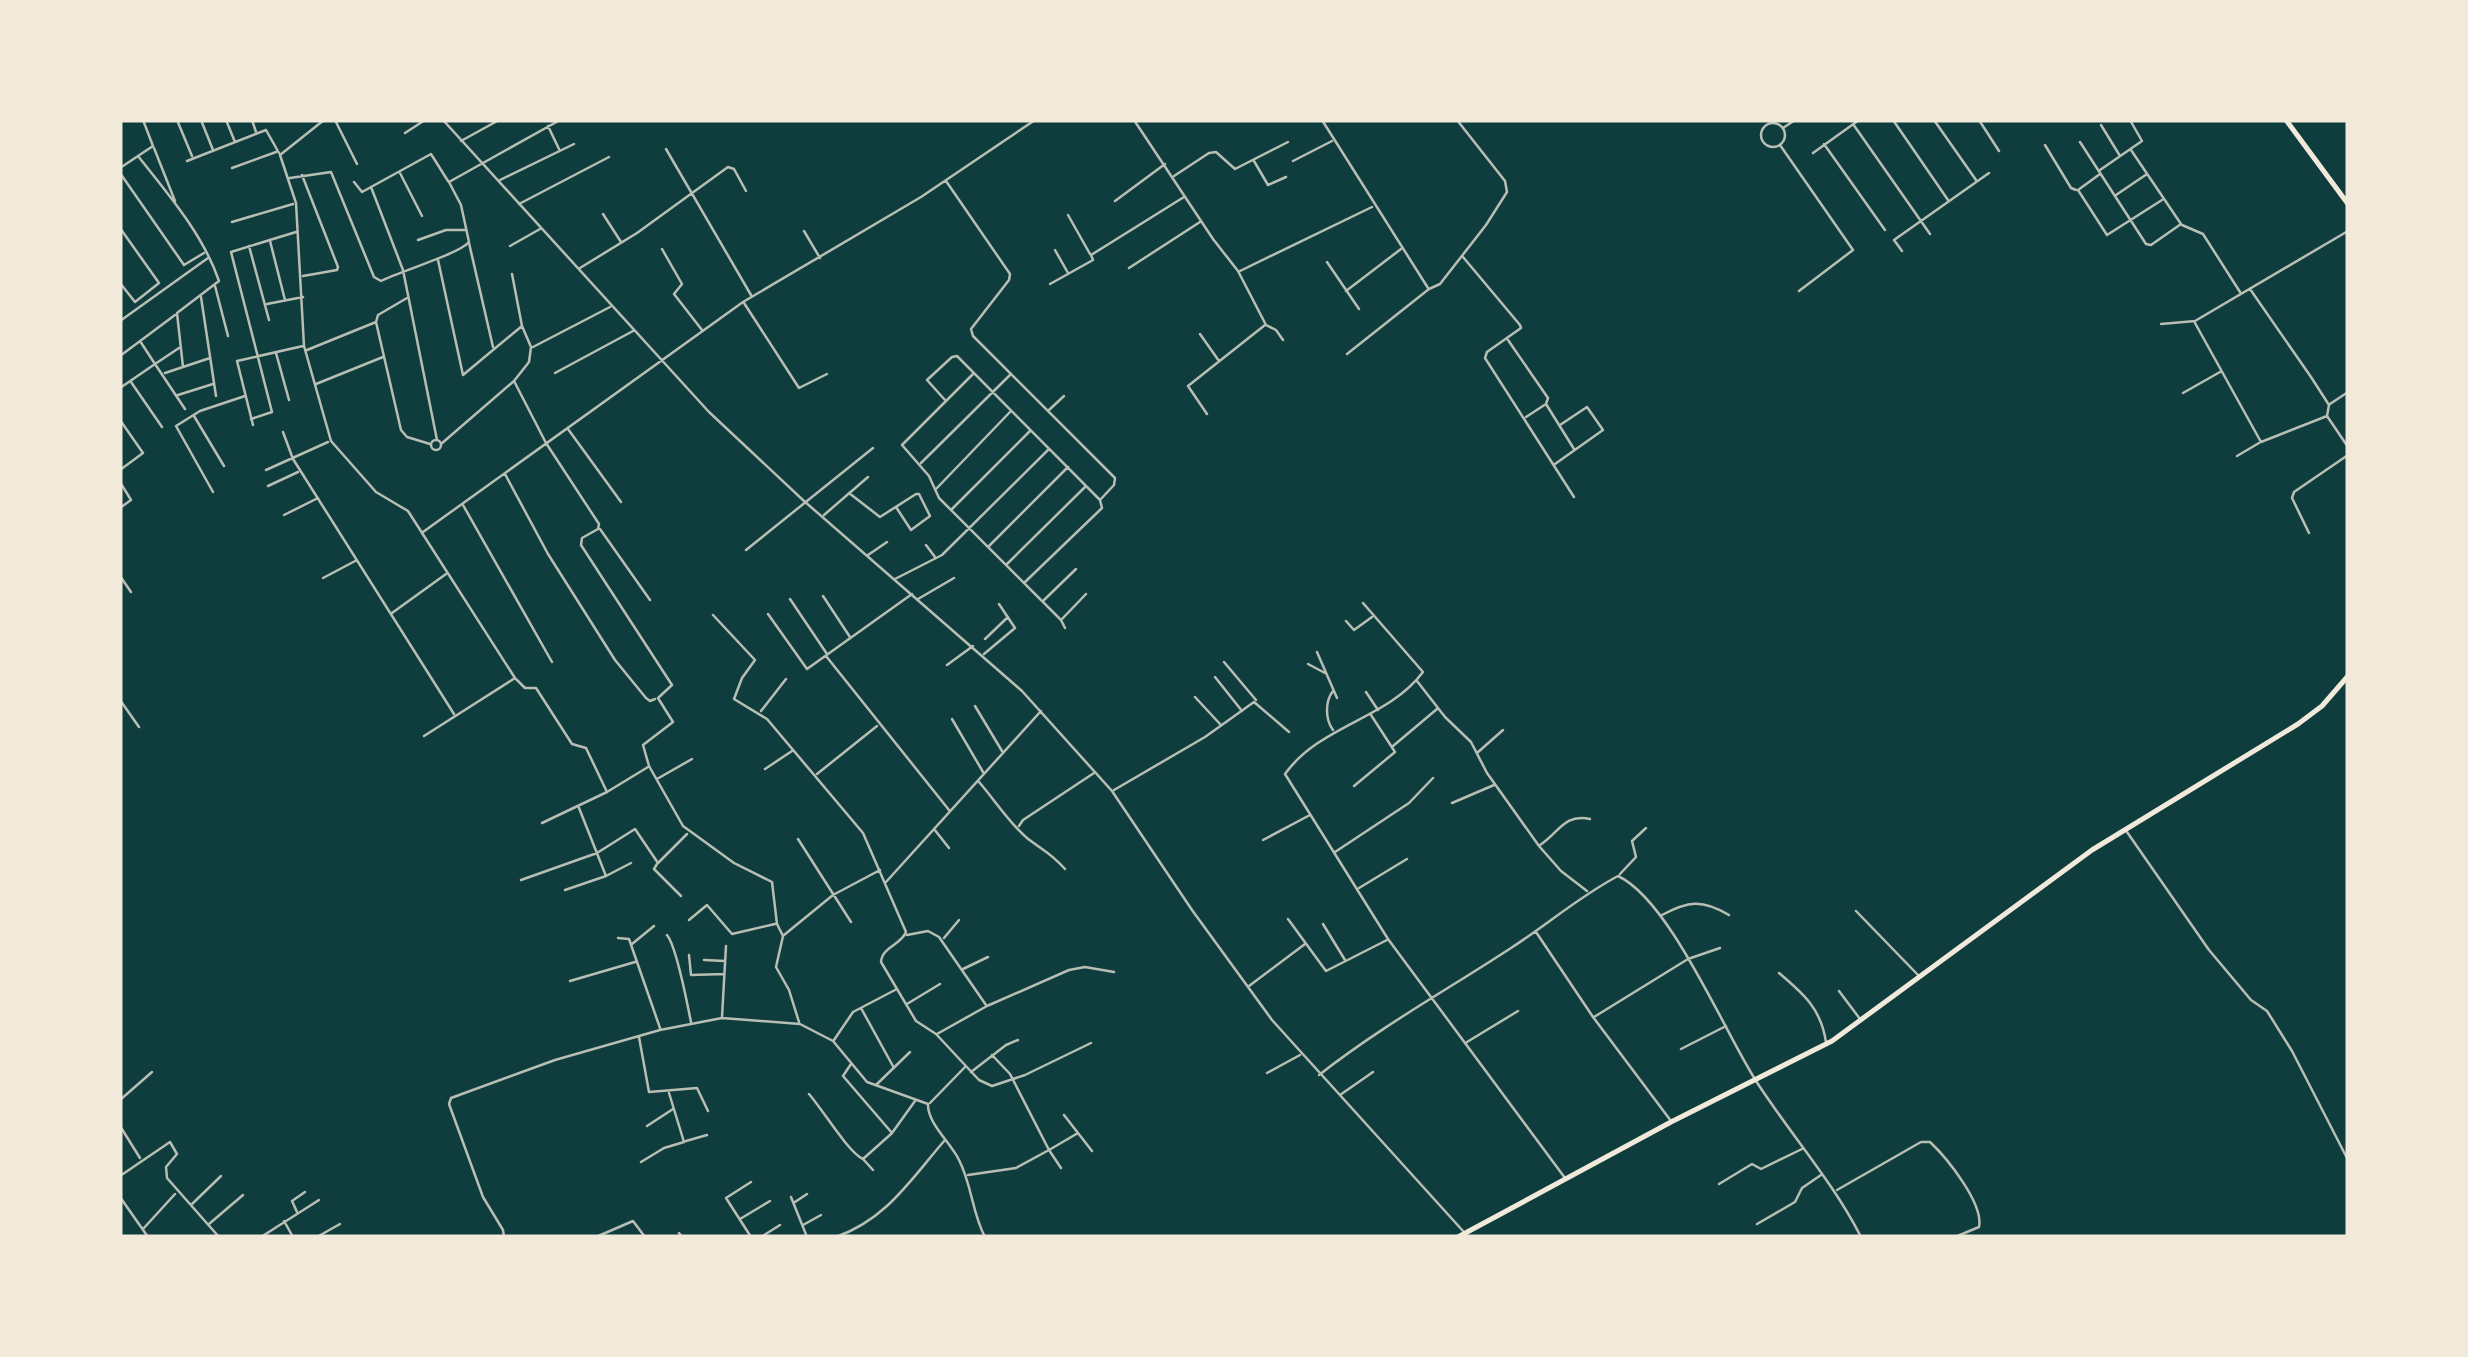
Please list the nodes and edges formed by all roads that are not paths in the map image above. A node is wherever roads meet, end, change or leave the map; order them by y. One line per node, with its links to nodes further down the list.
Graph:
1 (142, 120): 39 (street)
2 (177, 120): 50 (street)
3 (201, 120): 41 (street)
4 (226, 120): 32 (street)
5 (252, 120): 29 (street)
6 (324, 120): 45 (street)
7 (335, 120): 54 (street)
8 (425, 120): 28 (street)
9 (443, 120): 31 (street)
10 (499, 120): 31 (street)
11 (560, 120): 26 (street)
12 (1035, 120): 67 (street)
13 (1134, 120): 56 (street)
14 (1322, 120): 30 (street)
15 (1457, 120): 114 (street)
16 (1794, 120): 27 (street)
17 (1859, 120): 24 (street)
18 (1892, 120): 80 (street)
19 (1934, 120): 71 (street)
20 (1979, 120): 44 (street)
21 (2130, 120): 43 (street)
22 (2286, 120): 83 (main road)
23 (1765, 122): 27 (street); 37 (street)
24 (1853, 124): 36 (street); 90 (street)
25 (2101, 125): 49 (street)
26 (548, 126): 42 (street); 55 (street)
27 (1783, 128): 37 (street)
28 (404, 132)
29 (257, 133): 32 (street); 45 (street)
30 (1334, 140): 53 (street); 84 (street)
31 (461, 141): 55 (street)
32 (235, 142): 41 (street)
33 (1288, 142): 51 (street)
34 (2080, 142): 60 (street)
35 (574, 144): 42 (street)
36 (1824, 144): 46 (street); 97 (street)
37 (1780, 145): 132 (street)
38 (2045, 145): 74 (street)
39 (153, 146): 47 (street); 85 (street)
40 (666, 149): 75 (street)
41 (213, 150): 50 (street)
42 (560, 150): 68 (street)
43 (2132, 150): 49 (street); 62 (street)
44 (1999, 151)
45 (279, 153): 57 (street); 66 (street)
46 (1813, 153)
47 (138, 156): 58 (street); 85 (street)
48 (609, 157): 82 (street)
49 (2121, 157): 60 (street)
50 (193, 158): 52 (street)
51 (1253, 160): 64 (street); 65 (street)
52 (186, 161)
53 (1293, 161)
54 (356, 164)
55 (482, 164): 68 (street); 70 (street)
56 (1164, 164): 64 (street); 79 (street)
57 (232, 168)
58 (120, 170): 112 (street)
59 (400, 172): 70 (street); 72 (street); 88 (street)
60 (2100, 172): 74 (street); 76 (street)
61 (1989, 173): 71 (street)
62 (2146, 174): 76 (street); 78 (street)
63 (302, 175): 66 (street); 121 (street); 125 (street)
64 (1172, 176): 77 (street)
65 (1286, 177)
66 (288, 179): 81 (street)
67 (946, 180): 117 (street); 177 (street)
68 (499, 181): 82 (street)
69 (354, 182): 72 (street)
70 (449, 182): 96 (street)
71 (1977, 182): 80 (street)
72 (371, 186): 121 (street)
73 (746, 190): 75 (street)
74 (2078, 190): 91 (street)
75 (690, 196): 105 (street); 135 (street)
76 (2115, 196): 91 (street)
77 (1185, 197): 89 (street); 113 (street)
78 (2164, 199): 91 (street); 93 (street)
79 (1115, 200)
80 (1949, 201): 90 (street)
81 (296, 203): 92 (street); 99 (street)
82 (518, 204): 95 (street)
83 (2348, 204)
84 (1374, 206): 108 (street); 122 (street)
85 (178, 207): 112 (street)
86 (603, 214): 105 (street)
87 (1068, 214): 113 (street)
88 (422, 216)
89 (1201, 221): 119 (street); 122 (street)
90 (1921, 221): 101 (street); 111 (street)
91 (2132, 221): 93 (street)
92 (232, 222)
93 (2180, 224): 133 (street)
94 (120, 228): 126 (street)
95 (541, 228): 107 (street); 120 (street)
96 (466, 229): 103 (street); 104 (street)
97 (1885, 230)
98 (2348, 230): 129 (street)
99 (298, 231): 102 (street); 125 (street)
100 (804, 231): 117 (street)
101 (1930, 234)
102 (270, 239): 106 (street); 138 (street)
103 (418, 240)
104 (469, 242): 116 (street); 161 (street)
105 (622, 242): 120 (street)
106 (249, 244): 140 (street); 166 (street)
107 (510, 246)
108 (1402, 248): 130 (street); 131 (street)
109 (662, 249): 152 (street)
110 (1055, 250): 124 (street)
111 (1902, 251)
112 (206, 252): 115 (street)
113 (1091, 256): 124 (street)
114 (1462, 256): 130 (street); 155 (street)
115 (209, 258): 128 (street); 145 (street)
116 (438, 258): 121 (street); 161 (street)
117 (820, 258): 135 (street)
118 (1327, 262): 131 (street)
119 (1129, 268)
120 (579, 269): 141 (street)
121 (402, 270): 137 (street)
122 (1238, 271): 149 (street)
123 (512, 274): 150 (street)
124 (1069, 274): 127 (street)
125 (302, 276): 136 (street)
126 (120, 283)
127 (1050, 284)
128 (215, 286): 134 (street); 154 (street)
129 (2250, 288): 133 (street); 193 (street)
130 (1429, 289): 163 (street)
131 (1346, 290): 142 (street)
132 (1799, 291)
133 (2241, 293): 146 (street)
134 (201, 296): 143 (street); 167 (street)
135 (752, 296): 139 (street)
136 (304, 297): 138 (street); 160 (street)
137 (410, 297): 147 (street); 210 (street)
138 (285, 300): 140 (street)
139 (743, 302): 152 (street); 175 (street)
140 (265, 304): 144 (street)
141 (612, 306): 151 (street); 159 (street)
142 (1359, 308)
143 (177, 314): 157 (street); 158 (street)
144 (270, 320)
145 (120, 321)
146 (2194, 321): 148 (street); 172 (street)
147 (376, 322): 160 (street); 165 (street)
148 (2161, 324)
149 (1266, 325): 156 (street); 169 (street)
150 (522, 326): 159 (street); 161 (street)
151 (635, 330): 168 (street); 173 (street)
152 (703, 332): 168 (street)
153 (1200, 334): 169 (street)
154 (228, 336)
155 (1507, 338): 192 (street); 200 (street)
156 (1283, 340)
157 (140, 342): 164 (street); 170 (street)
158 (181, 347): 170 (street); 171 (street)
159 (531, 347): 179 (street)
160 (305, 348): 162 (street); 181 (street)
161 (493, 348)
162 (276, 352): 166 (street); 190 (street)
163 (1347, 354)
164 (120, 356)
165 (384, 356): 181 (street); 213 (street)
166 (258, 357): 188 (street); 201 (street)
167 (211, 358): 171 (street); 180 (street)
168 (663, 361): 206 (street); 239 (street)
169 (1220, 362): 197 (street)
170 (155, 364): 174 (street); 178 (street)
171 (183, 367): 174 (street)
172 (2222, 372): 185 (street); 212 (street)
173 (555, 373)
174 (162, 374): 186 (street)
175 (827, 374)
176 (974, 374): 183 (street); 191 (street); 191 (street)
177 (1012, 374): 183 (street); 196 (street)
178 (130, 381): 182 (street); 205 (street)
179 (514, 381): 210 (street); 211 (street)
180 (214, 383): 186 (street); 187 (street)
181 (313, 386): 209 (street)
182 (120, 388)
183 (992, 392): 195 (street); 221 (street)
184 (2348, 392): 193 (street)
185 (2184, 393)
186 (177, 396): 194 (street)
187 (216, 396)
188 (245, 396): 198 (street); 201 (street)
189 (1064, 396): 196 (street)
190 (289, 400)
191 (945, 400): 221 (street)
192 (1546, 404): 200 (street); 204 (street)
193 (2328, 405): 199 (street)
194 (185, 408)
195 (1011, 411): 207 (street); 233 (street)
196 (1048, 411): 238 (street)
197 (1207, 414)
198 (194, 415): 223 (street); 234 (street)
199 (2328, 416): 212 (street); 214 (street)
200 (1524, 418): 222 (street)
201 (251, 419): 203 (street)
202 (120, 420): 225 (street)
203 (253, 425)
204 (1560, 426): 217 (street); 217 (street)
205 (162, 427)
206 (567, 428): 211 (street); 240 (street)
207 (1030, 431): 216 (street); 244 (street)
208 (283, 432): 220 (street)
209 (331, 441): 220 (street); 249 (street)
210 (439, 442): 213 (street); 213 (street)
211 (546, 442): 228 (street); 247 (street)
212 (2260, 442): 219 (street)
213 (430, 444)
214 (2348, 447)
215 (873, 448): 239 (street)
216 (1049, 449): 224 (street); 248 (street)
217 (1575, 450): 222 (street)
218 (2348, 455): 250 (street)
219 (2237, 456)
220 (293, 460): 226 (street); 227 (street)
221 (920, 464): 233 (street)
222 (1554, 465): 236 (street)
223 (224, 466)
224 (1068, 467): 232 (street); 253 (street)
225 (120, 470)
226 (266, 470)
227 (300, 471): 231 (street); 237 (street)
228 (504, 472): 241 (street); 303 (street)
229 (868, 477): 235 (street)
230 (120, 483): 243 (street)
231 (268, 486)
232 (1086, 486): 238 (street); 258 (street)
233 (935, 490): 244 (street)
234 (213, 492)
235 (849, 493): 242 (street); 246 (street)
236 (1574, 496)
237 (318, 498): 245 (street); 257 (street)
238 (1100, 500): 265 (street)
239 (804, 501): 246 (street); 254 (street)
240 (621, 502)
241 (462, 504): 249 (street); 290 (street)
242 (896, 507): 242 (street)
243 (120, 508)
244 (951, 510): 248 (street)
245 (284, 515)
246 (822, 516): 255 (street)
247 (599, 528): 272 (street); 303 (street)
248 (968, 529): 253 (street); 256 (street)
249 (422, 533): 260 (street)
250 (2309, 533)
251 (888, 542): 255 (street)
252 (926, 545): 256 (street)
253 (988, 547): 258 (street)
254 (746, 550)
255 (867, 556): 264 (street)
256 (936, 558): 264 (street)
257 (357, 560): 262 (street); 276 (street)
258 (1006, 565): 265 (street)
259 (1076, 568): 273 (street)
260 (448, 573): 276 (street); 297 (street)
261 (120, 576): 266 (street)
262 (323, 578)
263 (954, 578): 271 (street)
264 (895, 580): 267 (street)
265 (1024, 582): 273 (street)
266 (132, 592)
267 (912, 594): 271 (street); 284 (street)
268 (1086, 594): 281 (street)
269 (823, 596): 284 (street)
270 (790, 599): 289 (street)
271 (918, 599): 286 (street)
272 (650, 600)
273 (1043, 601): 281 (street)
274 (1363, 602): 279 (street)
275 (999, 604): 280 (street)
276 (391, 614): 314 (street)
277 (713, 614): 312 (street)
278 (768, 614): 289 (street)
279 (1373, 616): 282 (street); 299 (street)
280 (1008, 617): 285 (street); 288 (street)
281 (1060, 620): 283 (street)
282 (1346, 622)
283 (1065, 628)
284 (851, 638): 289 (street)
285 (985, 639)
286 (972, 646): 288 (street); 293 (street)
287 (1317, 652): 294 (street)
288 (983, 655): 310 (street)
289 (827, 656): 316 (street)
290 (552, 662)
291 (1224, 662): 306 (street)
292 (1308, 664): 294 (street)
293 (946, 665)
294 (1327, 674): 300 (street)
295 (2348, 676): 349 (main road)
296 (1215, 677): 311 (street)
297 (516, 678): 314 (street); 339 (street)
298 (786, 679): 312 (street)
299 (1416, 680): 308 (street); 309 (street)
300 (1334, 690): 304 (street); 320 (street)
301 (1366, 692): 309 (street)
302 (1195, 697): 317 (street)
303 (658, 698): 328 (street)
304 (1338, 698)
305 (120, 700): 318 (street)
306 (1257, 701): 311 (street); 321 (street)
307 (974, 706): 325 (street)
308 (1438, 708): 323 (street); 326 (street)
309 (1378, 710): 313 (street)
310 (1040, 711): 325 (street); 330 (street)
311 (1242, 711): 317 (street)
312 (760, 712): 324 (street)
313 (1370, 714): 320 (street); 323 (street)
314 (455, 716): 322 (street)
315 (952, 719): 331 (street)
316 (879, 724): 332 (street); 342 (street)
317 (1220, 725): 338 (street)
318 (139, 726)
319 (1503, 730): 326 (street)
320 (1334, 731): 343 (street)
321 (1289, 732)
322 (424, 736)
323 (1392, 746): 337 (street)
324 (794, 750): 329 (street); 332 (street)
325 (1003, 752): 331 (street)
326 (1476, 754): 336 (street)
327 (692, 759): 334 (street)
328 (649, 766): 334 (street); 339 (street)
329 (765, 769)
330 (1095, 772): 338 (street); 347 (street)
331 (983, 774): 335 (street)
332 (816, 775): 361 (street)
333 (1433, 778): 355 (street)
334 (656, 780): 350 (street)
335 (978, 780): 342 (street); 347 (street)
336 (1496, 785): 340 (street); 353 (street)
337 (1354, 786)
338 (1112, 791): 406 (street)
339 (607, 792): 341 (street)
340 (1452, 803)
341 (578, 806): 345 (street); 356 (street)
342 (949, 810): 346 (street)
343 (1310, 815): 352 (street); 355 (street)
344 (1590, 819): 353 (street)
345 (542, 824)
346 (933, 828): 354 (street); 365 (street)
347 (1019, 828): 360 (street)
348 (1646, 828): 363 (street)
349 (2125, 829): 403 (main road); 465 (street)
350 (688, 832): 359 (street); 378 (street)
351 (798, 839): 369 (street)
352 (1264, 840)
353 (1539, 846): 368 (street)
354 (949, 848)
355 (1334, 852): 366 (street)
356 (597, 853): 359 (street); 362 (street); 364 (street)
357 (1407, 859): 366 (street)
358 (631, 862): 362 (street)
359 (658, 863): 370 (street)
360 (1065, 868)
361 (880, 870): 365 (street); 369 (street)
362 (606, 876): 367 (street)
363 (1618, 876): 368 (street); 373 (street)
364 (521, 880)
365 (885, 884): 384 (street)
366 (1358, 889): 386 (street)
367 (565, 890)
368 (1587, 892): 381 (street)
369 (833, 895): 377 (street); 383 (street)
370 (681, 896)
371 (1856, 911): 403 (street)
372 (1729, 914): 373 (street)
373 (1660, 916): 395 (street)
374 (1288, 919): 389 (street)
375 (689, 920): 378 (street)
376 (959, 920): 387 (street)
377 (851, 922)
378 (777, 924): 383 (street)
379 (1323, 924): 396 (street)
380 (654, 926): 388 (street)
381 (1535, 931): 409 (street); 414 (street)
382 (667, 935): 417 (street)
383 (783, 936): 418 (street)
384 (905, 936): 387 (street); 407 (street)
385 (618, 938): 388 (street)
386 (1388, 938): 396 (street); 409 (street)
387 (942, 940): 399 (street)
388 (631, 944): 397 (street)
389 (1305, 944): 396 (street); 406 (street)
390 (726, 946): 398 (street)
391 (1720, 948): 395 (street)
392 (688, 955): 402 (street)
393 (988, 957): 399 (street)
394 (704, 960): 398 (street)
395 (1688, 960): 414 (street); 419 (street)
396 (1346, 961)
397 (636, 962): 404 (street); 420 (street)
398 (726, 962): 402 (street)
399 (960, 970): 411 (street)
400 (1114, 972): 411 (street)
401 (1780, 973): 427 (street)
402 (726, 974): 415 (street)
403 (1920, 977): 416 (main road)
404 (570, 981)
405 (940, 984): 410 (street)
406 (1248, 987): 430 (street)
407 (897, 990): 410 (street); 412 (street)
408 (1839, 991): 416 (street)
409 (1432, 998): 426 (street); 439 (street)
410 (906, 1004): 421 (street)
411 (987, 1006): 421 (street)
412 (860, 1007): 424 (street); 434 (street)
413 (1518, 1011): 426 (street)
414 (1592, 1017): 452 (street)
415 (722, 1018): 417 (street); 418 (street)
416 (1861, 1021): 427 (main road)
417 (691, 1024): 420 (street)
418 (800, 1024): 424 (street)
419 (1727, 1026): 428 (street); 441 (street)
420 (660, 1030): 422 (street)
421 (936, 1034): 433 (street)
422 (638, 1036): 443 (street); 506 (street)
423 (1018, 1040): 431 (street)
424 (833, 1042): 432 (street)
425 (1091, 1042): 440 (street)
426 (1466, 1042): 473 (street)
427 (1826, 1044): 441 (main road)
428 (1681, 1049)
429 (910, 1052): 434 (street)
430 (1302, 1054): 438 (street); 439 (street)
431 (992, 1056): 436 (street); 440 (street)
432 (850, 1064): 442 (street); 456 (street)
433 (966, 1067): 436 (street); 448 (street)
434 (894, 1068): 442 (street)
435 (152, 1072): 446 (street)
436 (971, 1072): 440 (street)
437 (1372, 1072): 445 (street)
438 (1267, 1074)
439 (1319, 1075): 445 (street)
440 (1012, 1080): 461 (street)
441 (1756, 1081): 452 (main road); 460 (street)
442 (875, 1086): 447 (street)
443 (669, 1091): 449 (street); 450 (street)
444 (809, 1094): 464 (street)
445 (1338, 1096): 499 (street)
446 (120, 1100)
447 (916, 1100): 448 (street); 456 (street)
448 (928, 1104): 458 (street)
449 (675, 1109): 454 (street); 459 (street)
450 (708, 1111)
451 (1064, 1114): 455 (street)
452 (1671, 1122): 473 (main road)
453 (120, 1126): 463 (street)
454 (647, 1126)
455 (1078, 1132): 461 (street); 462 (street)
456 (892, 1133): 464 (street)
457 (707, 1136): 459 (street)
458 (947, 1138): 472 (street); 512 (street)
459 (684, 1142): 466 (street)
460 (1803, 1148): 469 (street); 475 (street)
461 (1049, 1150): 467 (street); 472 (street)
462 (1092, 1151)
463 (141, 1159): 470 (street); 476 (street)
464 (863, 1160): 468 (street)
465 (2348, 1160)
466 (641, 1162)
467 (1060, 1168)
468 (874, 1170)
469 (1822, 1174): 478 (street); 492 (street)
470 (120, 1176)
471 (221, 1176): 486 (street)
472 (966, 1176): 513 (street)
473 (1566, 1179): 499 (main road)
474 (751, 1182): 489 (street)
475 (1719, 1184)
476 (177, 1192): 486 (street); 497 (street)
477 (306, 1192): 487 (street)
478 (1834, 1192): 514 (street); 515 (street)
479 (807, 1194): 485 (street)
480 (244, 1195): 495 (street)
481 (120, 1197): 497 (street)
482 (791, 1197): 485 (street)
483 (319, 1200): 487 (street)
484 (770, 1201): 489 (street)
485 (794, 1203): 494 (street)
486 (190, 1206): 495 (street)
487 (297, 1213): 490 (street)
488 (821, 1215): 494 (street)
489 (739, 1219): 509 (street)
490 (284, 1221): 502 (street); 503 (street)
491 (340, 1224): 496 (street)
492 (1757, 1224)
493 (780, 1225): 510 (street)
494 (802, 1225): 511 (street)
495 (208, 1226): 501 (street)
496 (332, 1229): 504 (street); 505 (street)
497 (145, 1233): 500 (street)
498 (608, 1234): 507 (street); 508 (street)
499 (1464, 1236)
500 (140, 1237)
501 (218, 1237)
502 (261, 1237)
503 (294, 1237)
504 (317, 1237)
505 (336, 1237)
506 (504, 1237)
507 (596, 1237)
508 (646, 1237)
509 (751, 1237)
510 (761, 1237)
511 (807, 1237)
512 (836, 1237)
513 (985, 1237)
514 (1861, 1237)
515 (1956, 1237)

